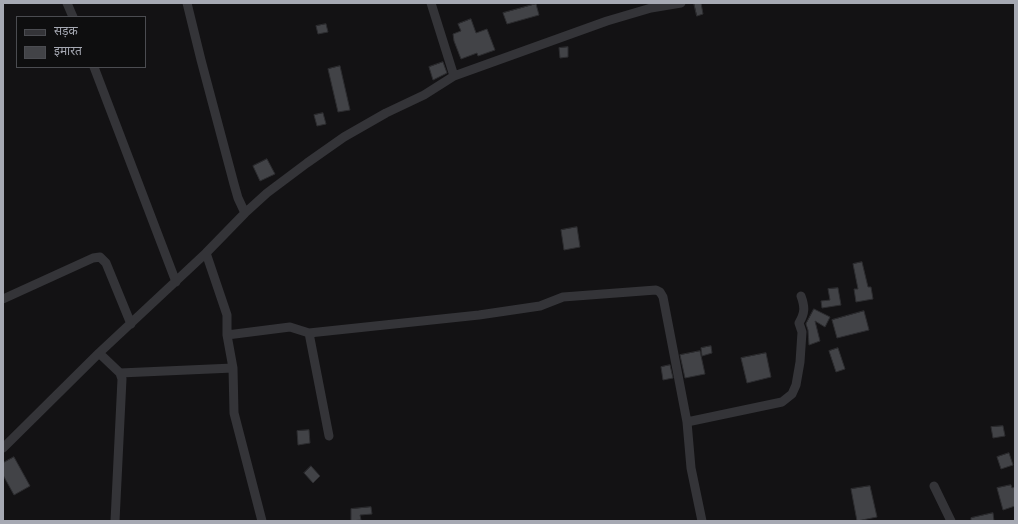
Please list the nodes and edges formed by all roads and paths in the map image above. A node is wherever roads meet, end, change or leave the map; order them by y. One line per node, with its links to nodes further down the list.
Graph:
1 (67, 3): 5 (street)
2 (187, 3): 8 (street)
3 (431, 3): 7 (street)
4 (681, 3): 7 (street)
5 (73, 16)
6 (94, 68): 10 (street)
7 (454, 76): 8 (street)
8 (245, 213): 9 (street)
9 (206, 253): 10 (street); 15 (street)
10 (176, 282): 13 (street)
11 (801, 296): 19 (street)
12 (3, 299): 13 (street)
13 (131, 324): 16 (street)
14 (309, 333): 15 (street); 19 (street); 20 (street)
15 (227, 335): 17 (street)
16 (99, 354): 18 (street); 21 (street)
17 (233, 368): 18 (street); 24 (street)
18 (120, 373): 23 (street)
19 (687, 422): 25 (street)
20 (329, 436)
21 (3, 448)
22 (934, 486): 26 (street)
23 (115, 521)
24 (262, 521)
25 (702, 521)
26 (950, 521)

